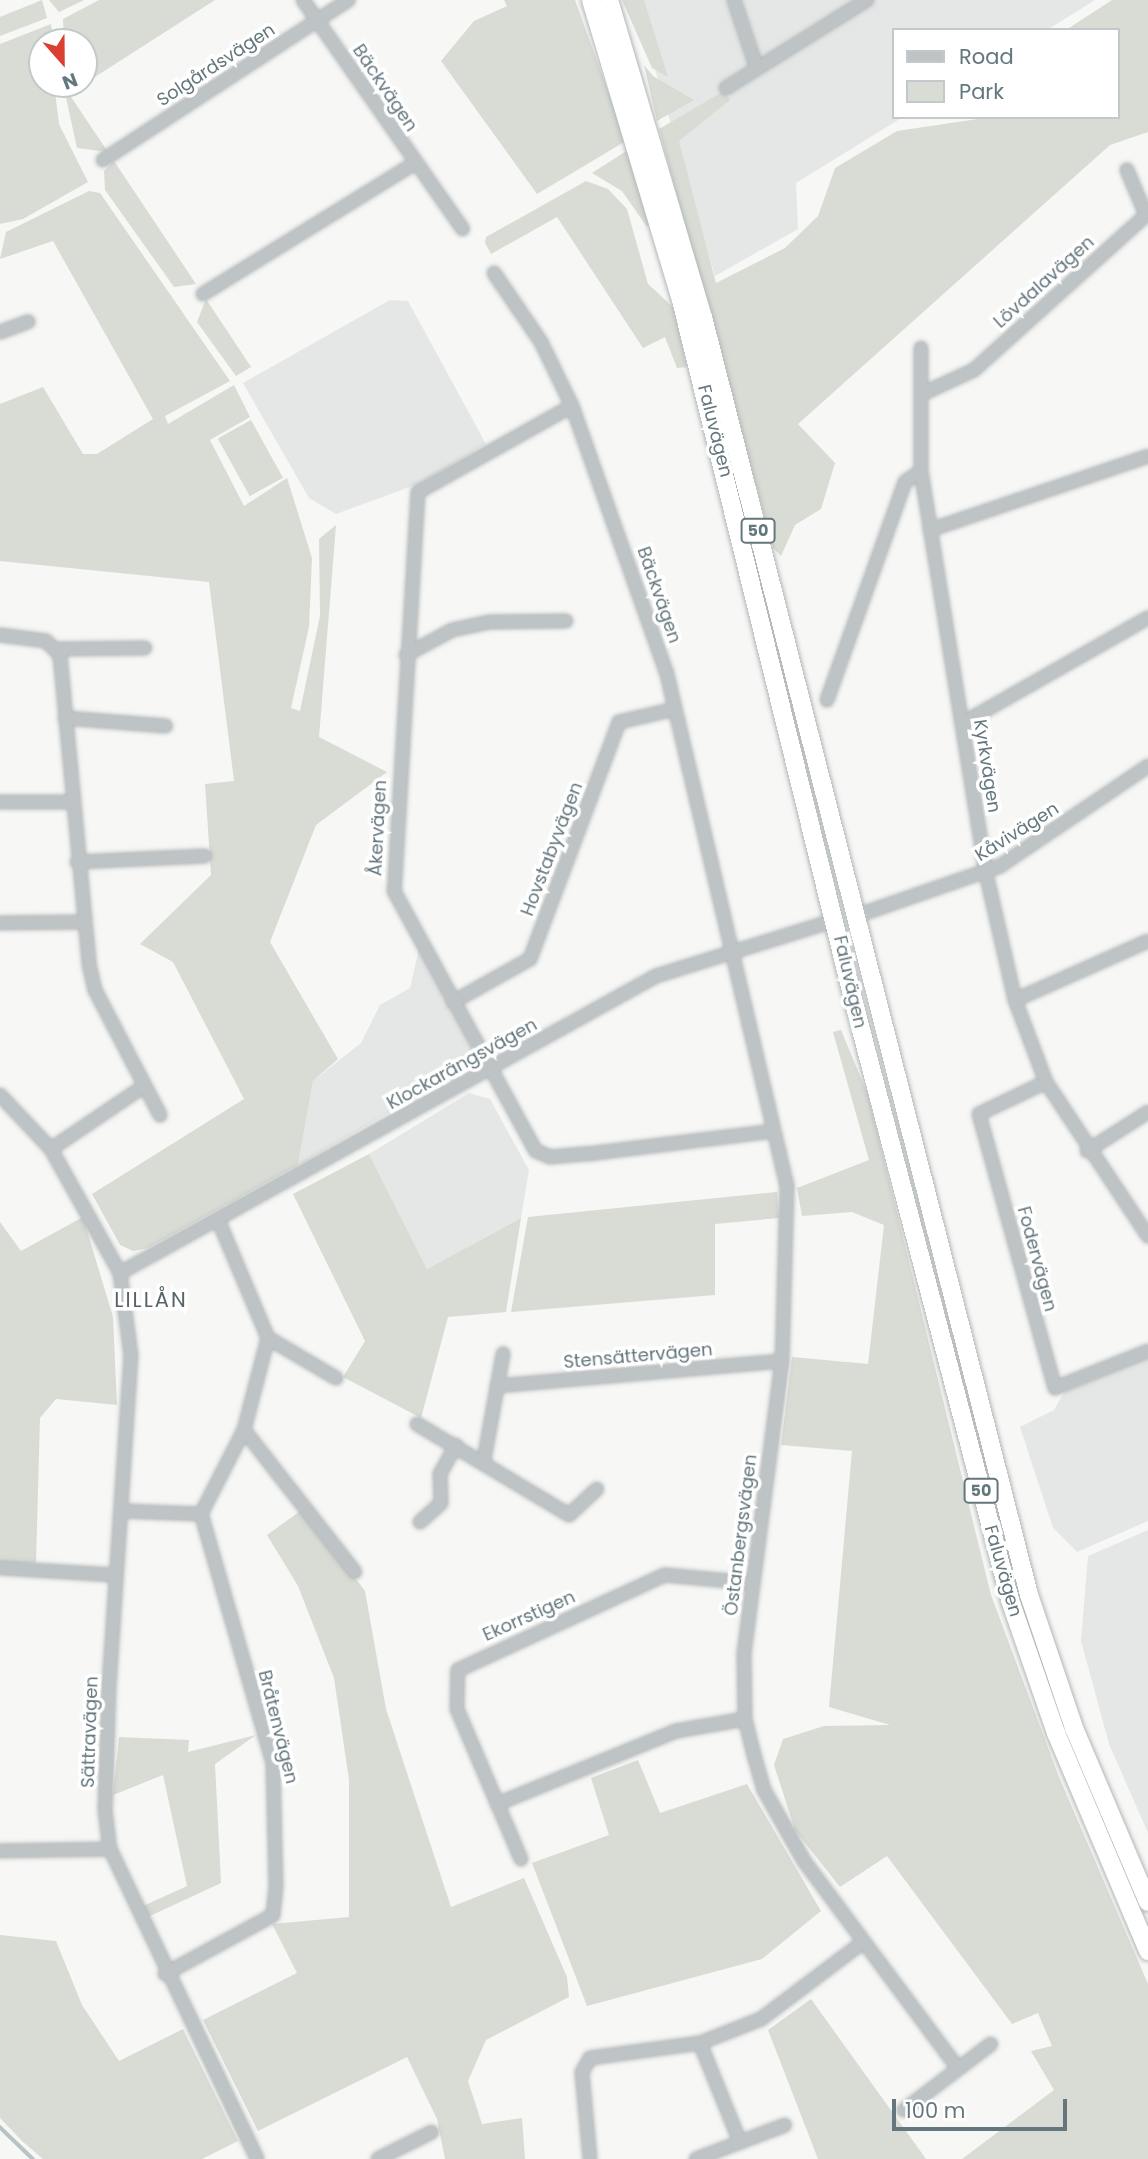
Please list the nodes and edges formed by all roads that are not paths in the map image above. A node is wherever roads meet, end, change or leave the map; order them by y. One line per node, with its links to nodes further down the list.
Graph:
1 (303, 0): 7 (street, Bäckvägen)
2 (348, 0): 7 (street, Solgårdsvägen)
3 (591, 0): 42 (highway, Faluvägen / 50)
4 (609, 0): 42 (highway, Faluvägen / 50)
5 (734, 0): 8 (street)
6 (867, 0): 8 (street)
7 (317, 20): 10 (street, Solgårdsvägen); 11 (street, Bäckvägen)
8 (756, 66): 9 (street)
9 (726, 88)
10 (103, 160)
11 (415, 163): 14 (street, Bäckvägen); 16 (street)
12 (1127, 170): 13 (street, Lövdalavägen)
13 (1147, 217): 20 (street, Lövdalavägen)
14 (463, 229)
15 (494, 273): 21 (street, Bäckvägen)
16 (203, 294)
17 (28, 322): 18 (street)
18 (0, 332)
19 (921, 348): 20 (street, Kyrkvägen)
20 (922, 394): 23 (street, Kyrkvägen)
21 (572, 406): 30 (street, Åkervägen); 32 (street, Bäckvägen)
22 (1148, 456): 24 (street)
23 (921, 471): 24 (street, Kyrkvägen); 31 (street)
24 (930, 530): 34 (street, Kyrkvägen)
25 (1148, 618): 34 (street)
26 (566, 621): 30 (street)
27 (0, 635): 29 (street)
28 (145, 648): 29 (street)
29 (57, 649): 33 (street)
30 (406, 655): 48 (street, Åkervägen)
31 (827, 700)
32 (675, 709): 46 (street, Bäckvägen); 48 (street, Hovstabyvägen)
33 (65, 718): 35 (street); 38 (street)
34 (963, 723): 41 (street, Kyrkvägen)
35 (166, 726)
36 (1148, 766): 41 (street, Kåvivägen)
37 (0, 802): 38 (street)
38 (72, 802): 40 (street)
39 (205, 856): 40 (street)
40 (77, 862): 43 (street)
41 (986, 873): 42 (street, Kåvivägen); 47 (street, Kyrkvägen)
42 (845, 919): 46 (street, Klockarängsvägen); 84 (highway, Faluvägen / 50); 86 (highway, Faluvägen / 50)
43 (81, 922): 44 (street); 51 (street)
44 (0, 923)
45 (1148, 941): 47 (street)
46 (731, 951): 49 (street, Klockarängsvägen); 55 (street, Östanbergsvägen)
47 (1015, 1000): 50 (street, Kyrkvägen)
48 (453, 1002): 49 (street, Åkervägen)
49 (490, 1068): 55 (street, Åkervägen); 58 (street, Klockarängsvägen)
50 (1046, 1082): 57 (street, Kyrkvägen); 62 (street, Fodervägen)
51 (145, 1086): 54 (street); 56 (street)
52 (0, 1095): 56 (street)
53 (1148, 1112): 57 (street)
54 (160, 1115)
55 (774, 1131): 64 (street, Östanbergsvägen)
56 (51, 1149): 60 (street)
57 (1087, 1151): 59 (street, Kyrkvägen)
58 (219, 1222): 60 (street, Klockarängsvägen); 61 (street)
59 (1148, 1236)
60 (120, 1273): 72 (street, Sättravägen)
61 (268, 1338): 65 (street); 68 (street)
62 (1148, 1351)
63 (503, 1354): 66 (street)
64 (782, 1361): 66 (street, Stensättervägen); 78 (street, Östanbergsvägen)
65 (336, 1378)
66 (497, 1386): 70 (street)
67 (417, 1424): 69 (street)
68 (244, 1430): 73 (street); 76 (street)
69 (456, 1445): 70 (street); 74 (street)
70 (484, 1460): 71 (street)
71 (597, 1489)
72 (122, 1511): 73 (street); 77 (street, Sättravägen)
73 (201, 1514): 87 (street, Bråtenvägen)
74 (420, 1522)
75 (0, 1568): 77 (street)
76 (355, 1572)
77 (116, 1575): 81 (street, Sättravägen)
78 (752, 1583): 79 (street, Östanbergsvägen); 80 (street, Ekorrstigen)
79 (745, 1718): 80 (street); 85 (street, Östanbergsvägen)
80 (497, 1804): 83 (street, Ekorrstigen)
81 (110, 1849): 82 (street); 87 (street, Sättravägen)
82 (0, 1851)
83 (521, 1859)
84 (1148, 1902)
85 (863, 1942): 88 (street); 90 (street, Östanbergsvägen)
86 (1148, 1951)
87 (165, 1974): 95 (street, Sättravägen)
88 (700, 2043): 94 (street); 97 (street)
89 (991, 2044): 90 (street)
90 (957, 2067): 91 (street)
91 (904, 2110)
92 (785, 2125): 94 (street)
93 (432, 2132): 96 (street)
94 (740, 2142): 98 (street)
95 (257, 2159)
96 (378, 2159)
97 (590, 2159)
98 (696, 2159)

